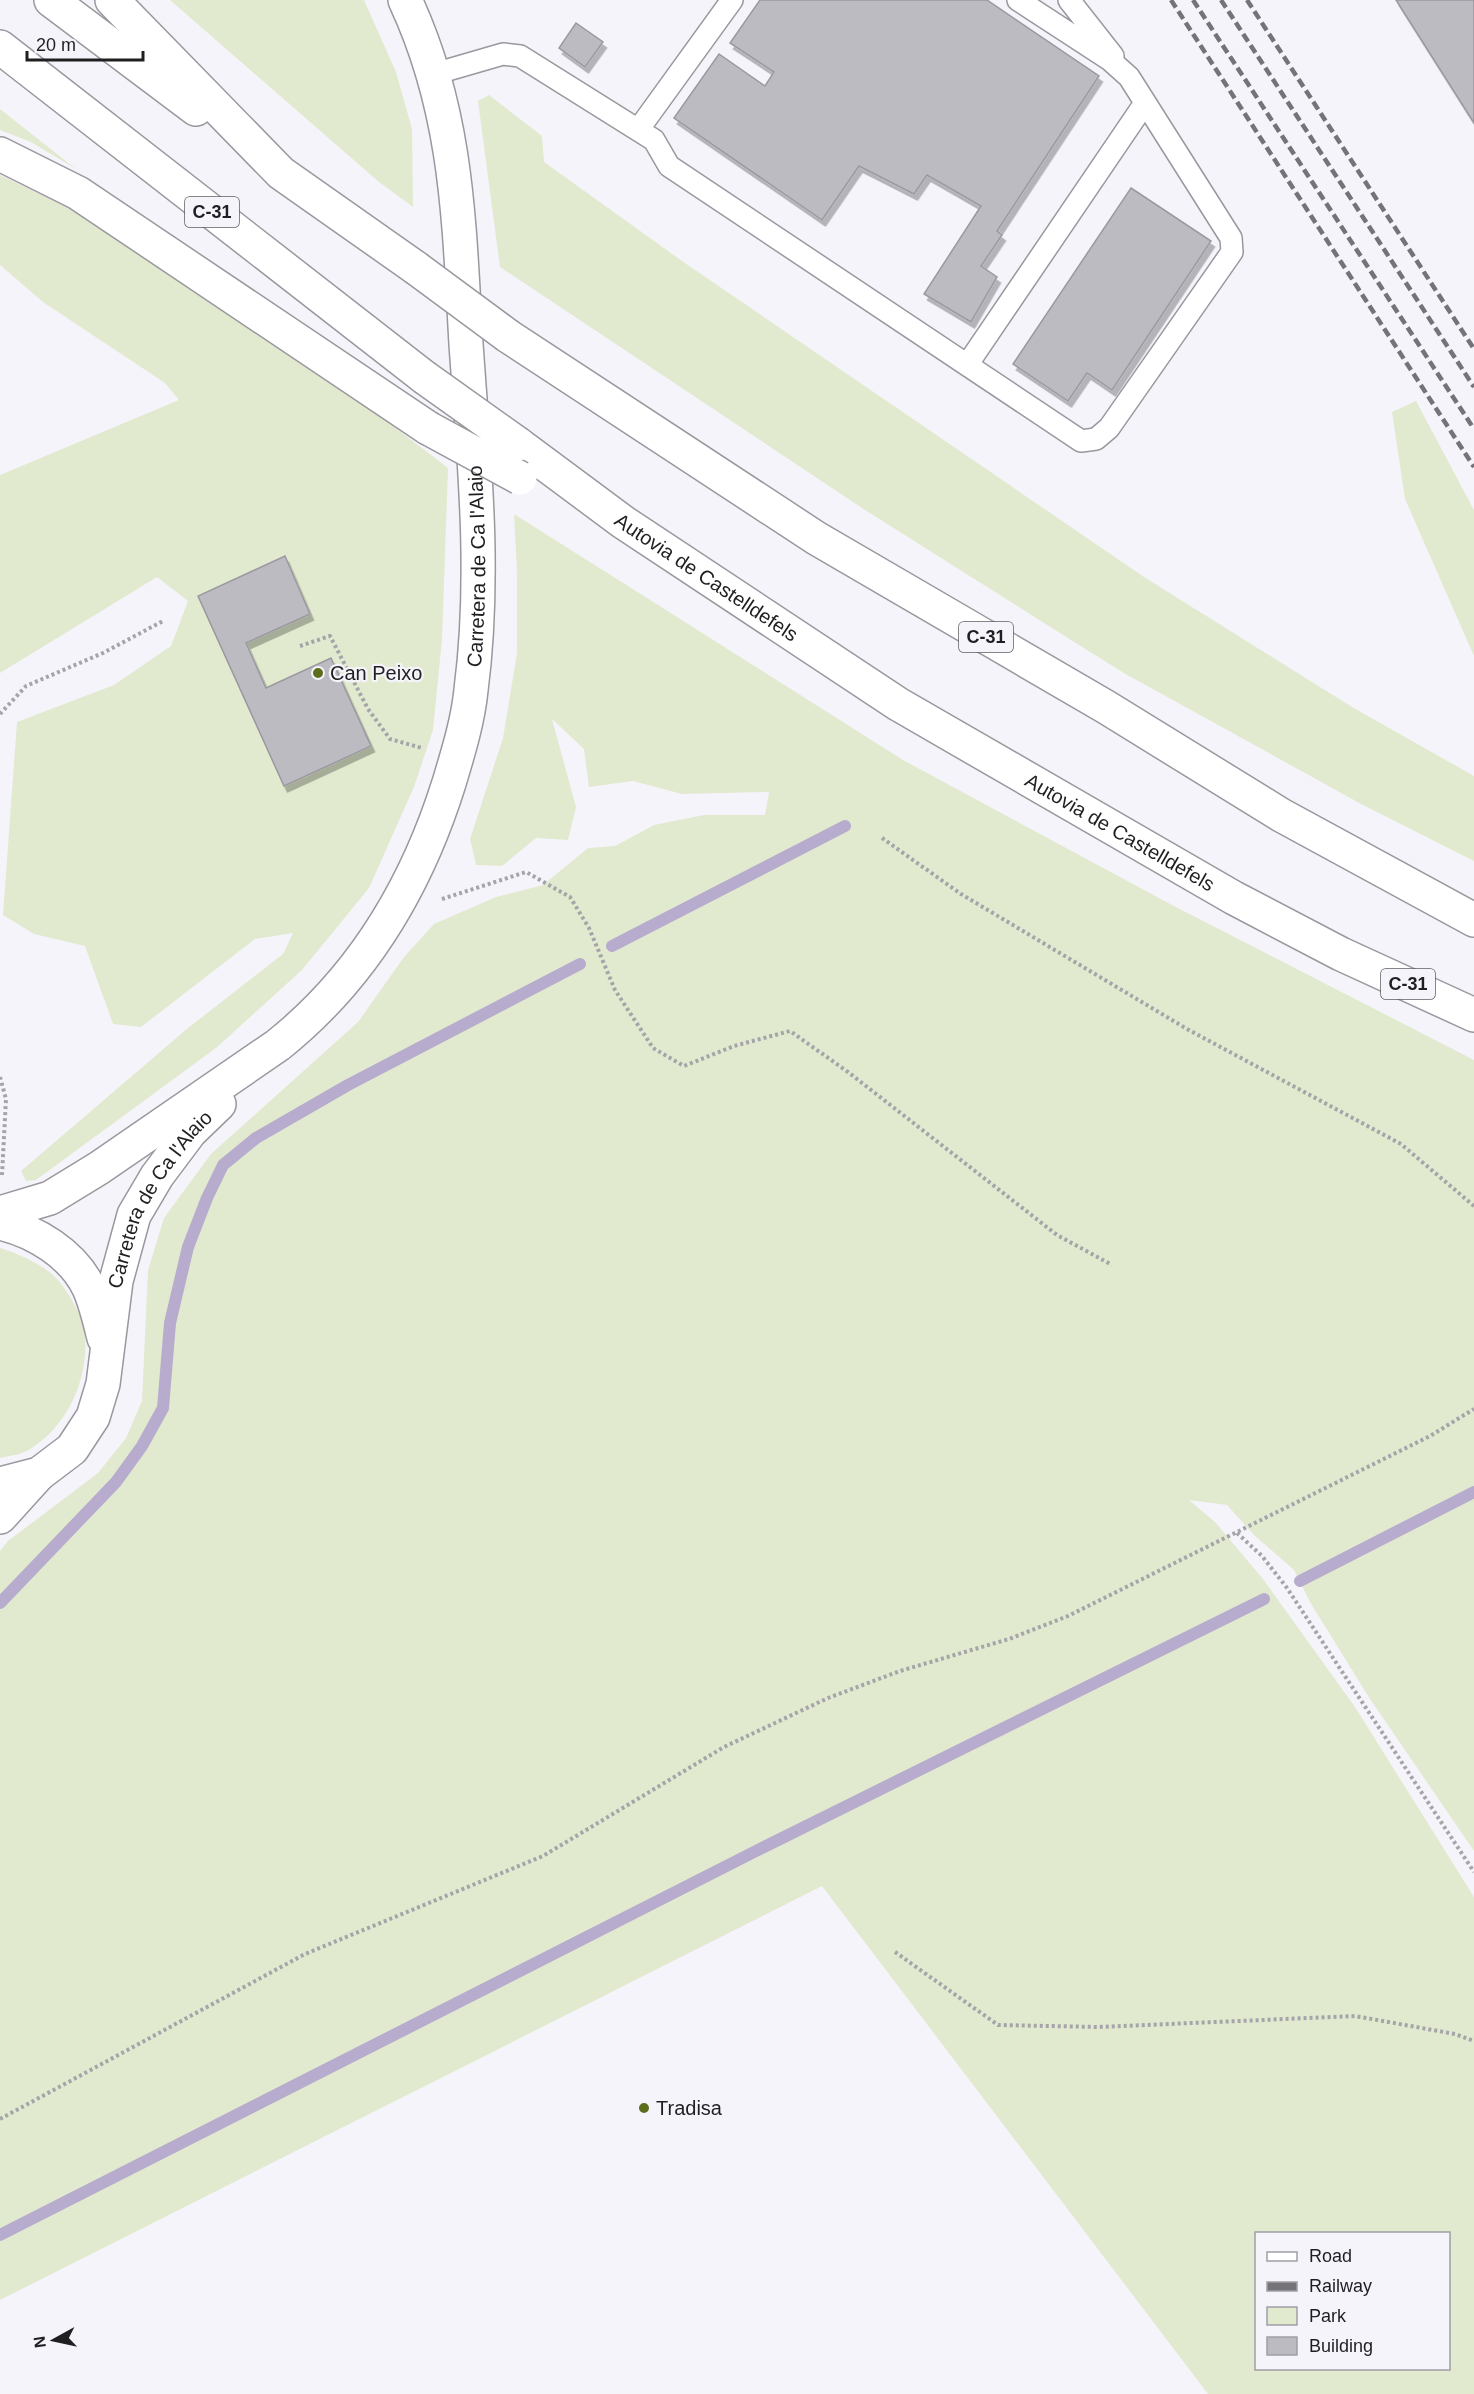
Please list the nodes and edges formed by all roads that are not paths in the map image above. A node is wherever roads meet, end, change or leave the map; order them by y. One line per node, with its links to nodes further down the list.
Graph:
1 (51, 0): 13 (main road, C-31)
2 (112, 0): 13 (main road)
3 (405, 0): 8 (main road, Carretera de Ca l'Alaio)
4 (732, 0): 11 (lane)
5 (1018, 0): 9 (lane)
6 (1069, 0): 9 (lane)
7 (0, 47): 15 (main road, Autovia de Castelldefels / C-31, bridge)
8 (434, 74): 11 (lane); 18 (main road, Carretera de Ca l'Alaio)
9 (1129, 77): 10 (lane)
10 (1145, 103): 14 (lane); 14 (lane)
11 (638, 130): 14 (lane)
12 (0, 154): 15 (main road, bridge)
13 (281, 173): 16 (main road, C-31, bridge)
14 (967, 365)
15 (623, 522): 17 (main road, Autovia de Castelldefels / C-31)
16 (1474, 920)
17 (1474, 1015)
18 (278, 1045): 19 (main road, Carretera de Ca l'Alaio); 21 (main road, Carretera de Ca l'Alaio)
19 (1, 1199)
20 (0, 1223): 21 (main road)
21 (107, 1348): 22 (main road, Carretera de Ca l'Alaio)
22 (39, 1474): 23 (main road); 24 (main road)
23 (0, 1484)
24 (0, 1517)

